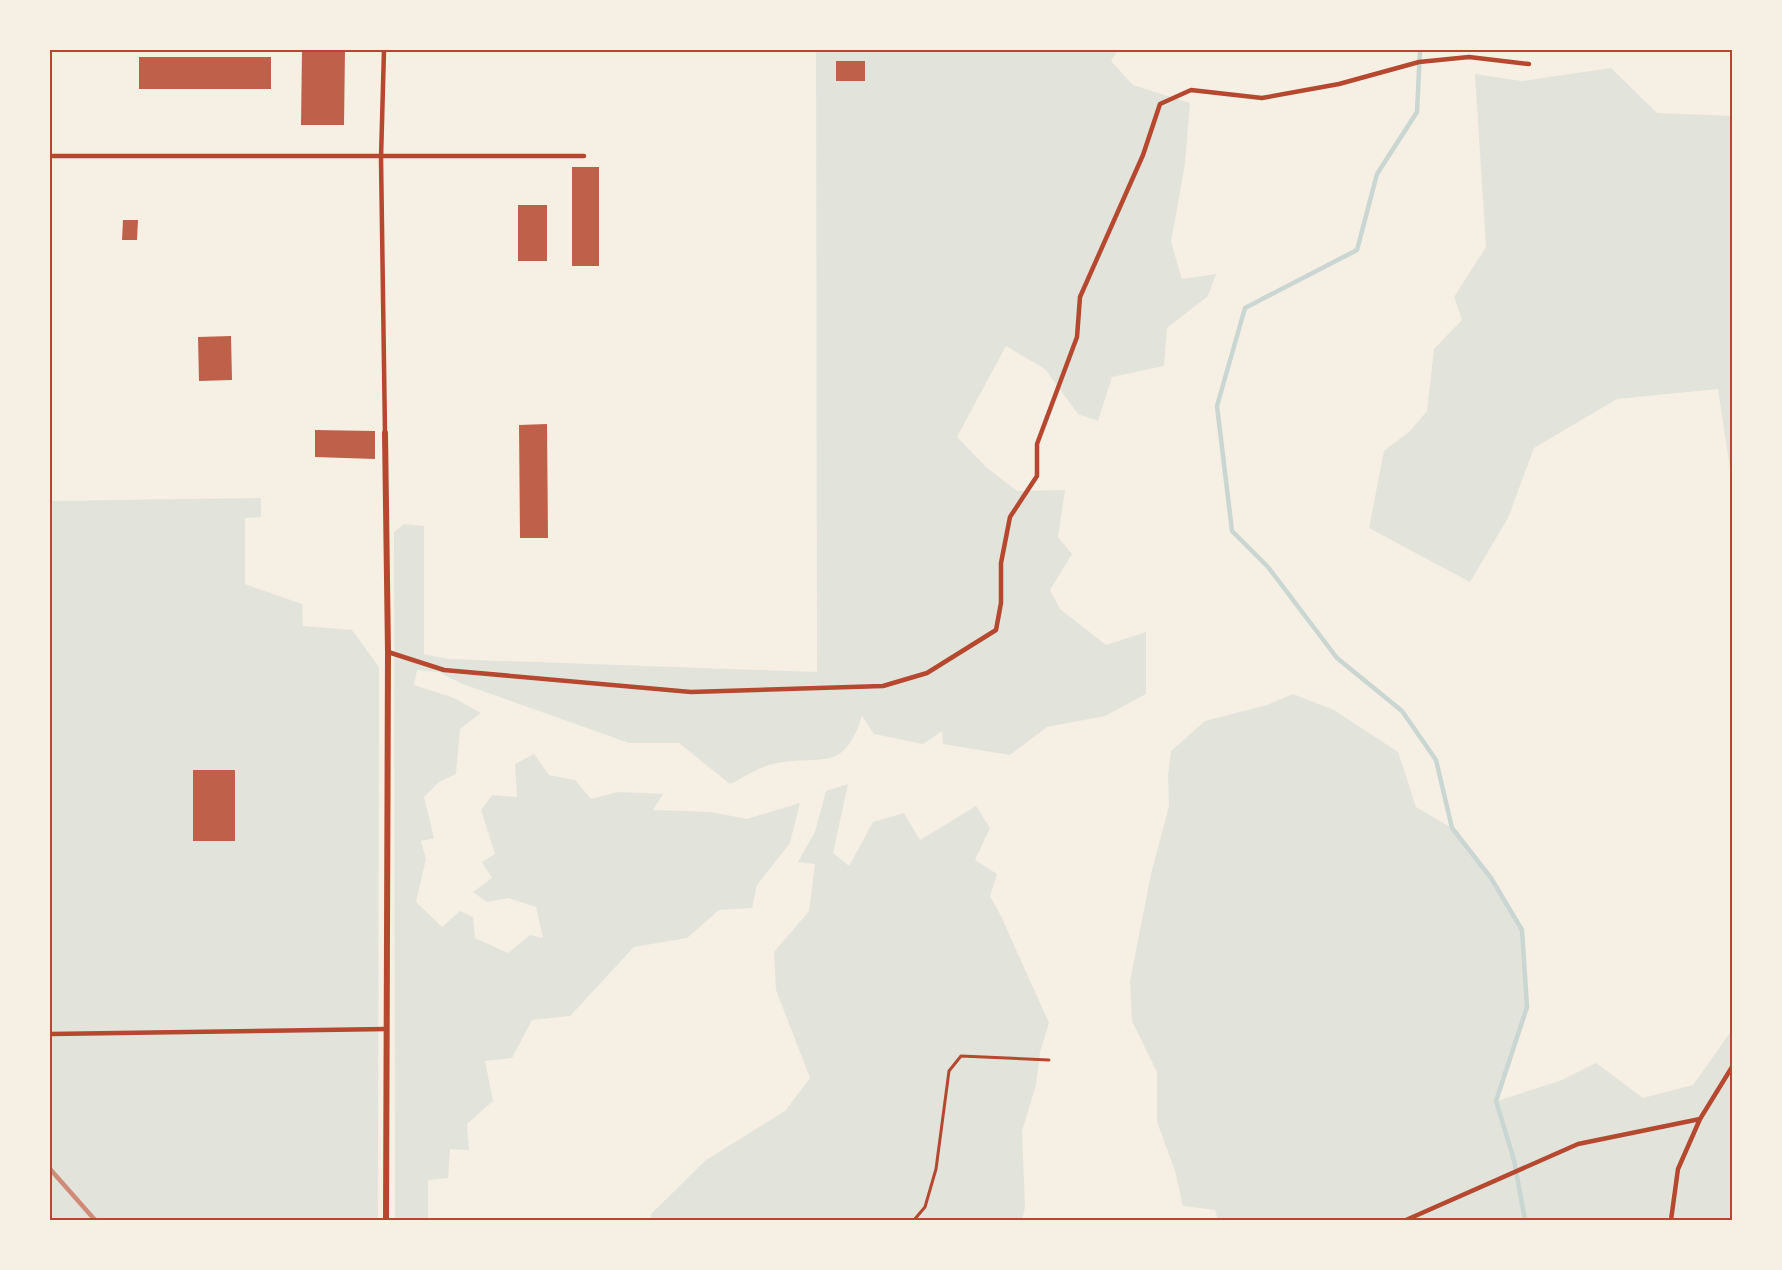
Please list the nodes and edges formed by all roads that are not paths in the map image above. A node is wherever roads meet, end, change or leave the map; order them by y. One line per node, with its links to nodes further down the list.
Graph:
1 (384, 50): 5 (lane)
2 (1529, 64): 7 (lane)
3 (50, 156): 5 (lane)
4 (584, 156): 5 (lane)
5 (381, 158): 6 (lane)
6 (385, 433): 7 (street)
7 (388, 652): 8 (street)
8 (387, 1029): 9 (lane); 12 (street)
9 (50, 1034)
10 (1732, 1066): 11 (lane)
11 (1700, 1119): 13 (lane); 14 (lane)
12 (386, 1221)
13 (1406, 1221)
14 (1671, 1221)

